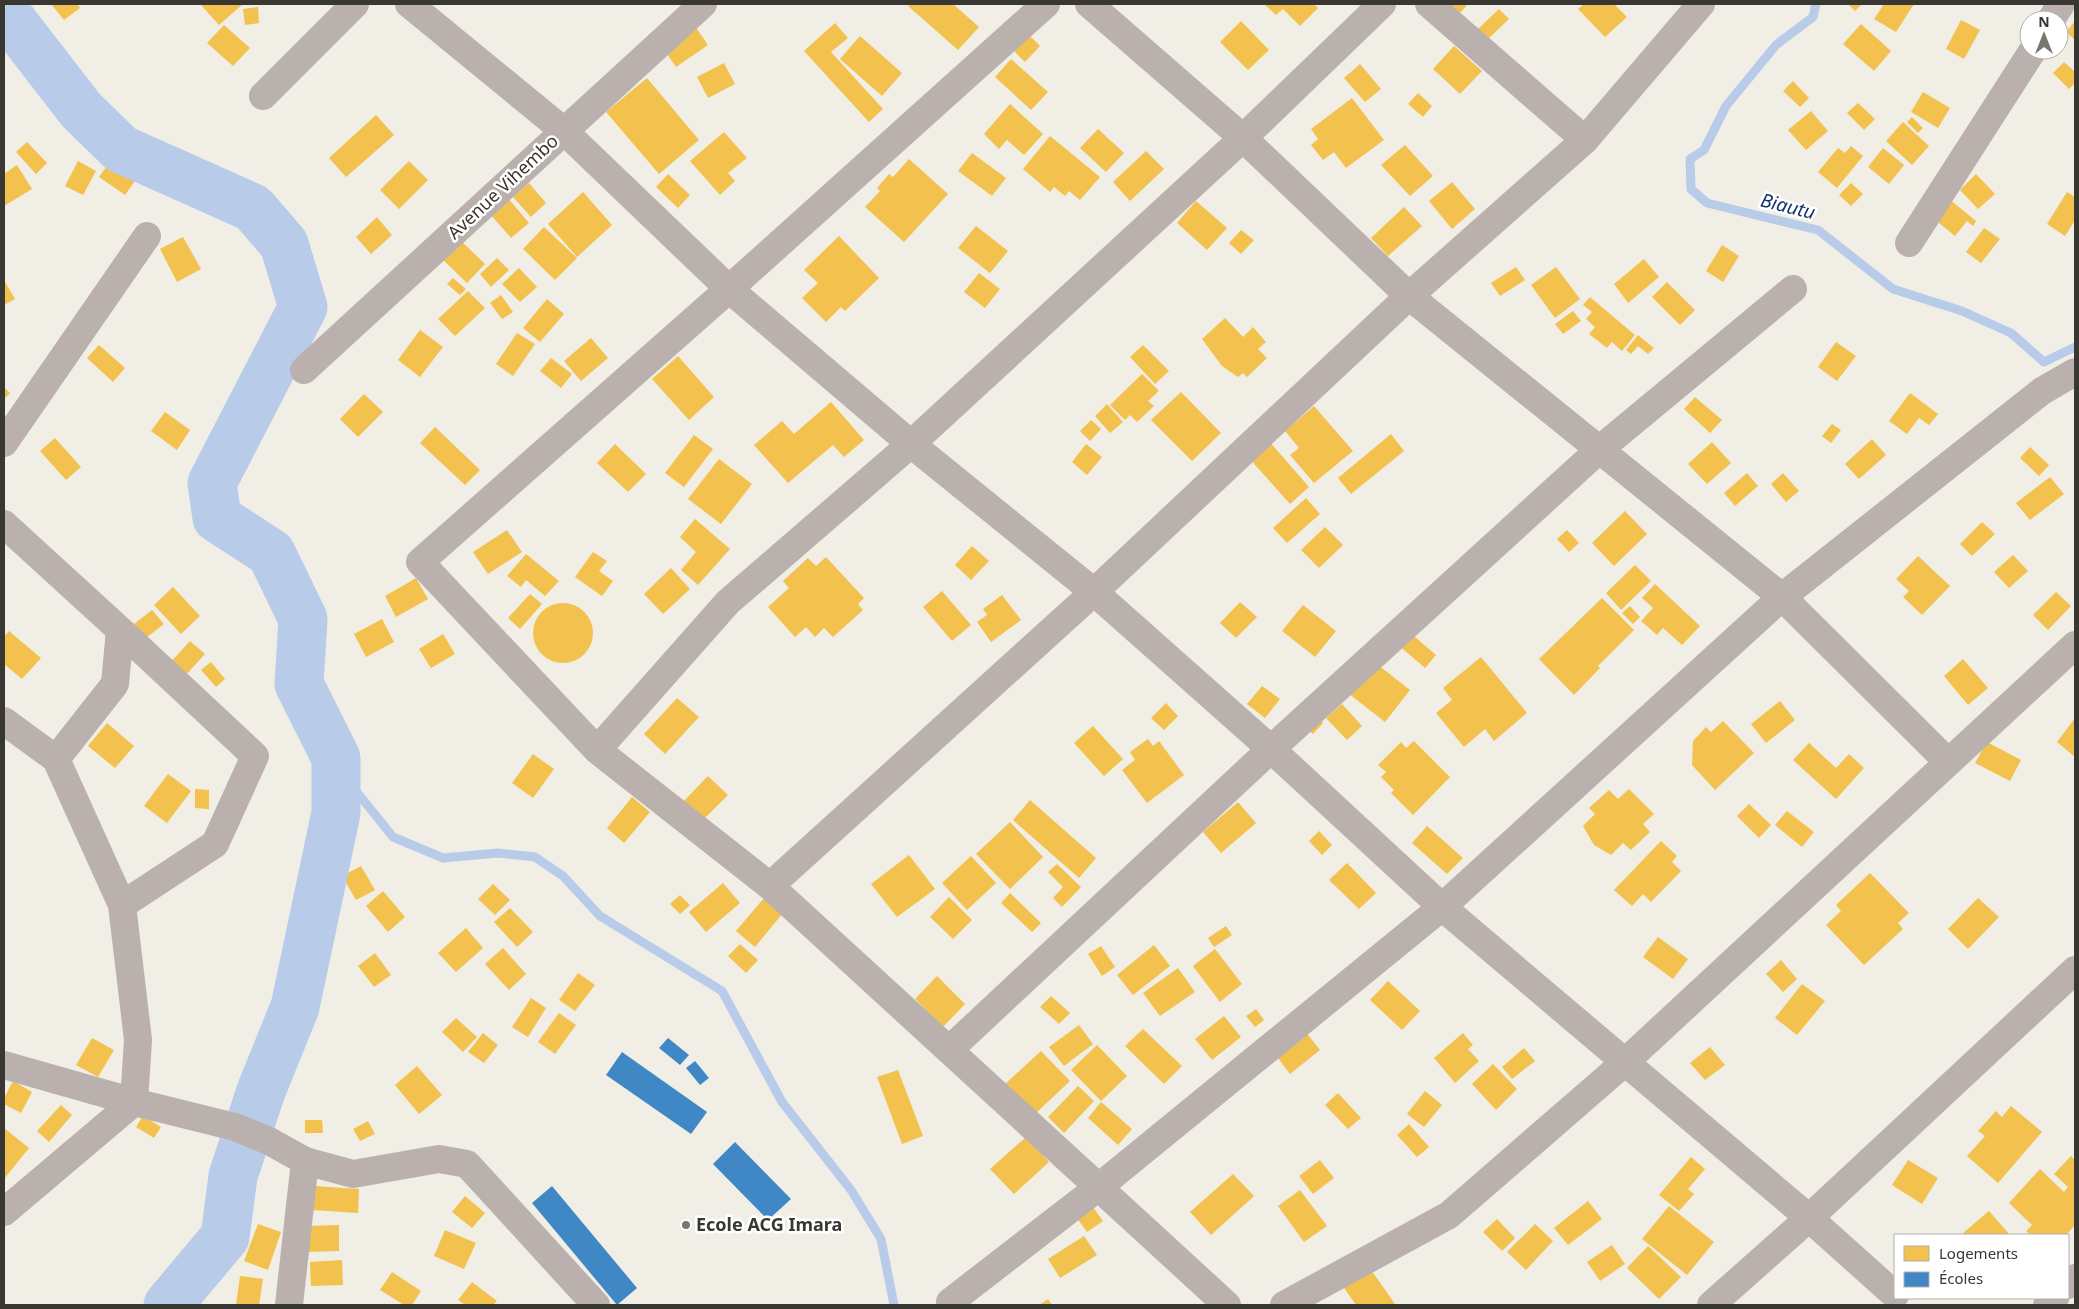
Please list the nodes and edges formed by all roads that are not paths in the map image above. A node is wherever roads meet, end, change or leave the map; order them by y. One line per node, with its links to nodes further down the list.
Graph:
1 (355, 4): 10 (street)
2 (409, 4): 11 (street)
3 (703, 4): 11 (street, Avenue Vihembo)
4 (1046, 4): 16 (street)
5 (1089, 4): 12 (street)
6 (1382, 4): 12 (street)
7 (1429, 4): 13 (street)
8 (1701, 4): 13 (street)
9 (2027, 60): 15 (street)
10 (263, 96)
11 (564, 131): 16 (street); 19 (street, Avenue Vihembo)
12 (1243, 138): 18 (street); 22 (street)
13 (1585, 140): 18 (street)
14 (147, 236): 21 (street)
15 (1909, 243)
16 (729, 289): 22 (street); 31 (street)
17 (1793, 289): 23 (street)
18 (1409, 296): 23 (street); 25 (street)
19 (304, 370)
20 (2075, 372): 26 (street)
21 (4, 443)
22 (911, 444): 25 (street); 31 (street)
23 (1600, 449): 26 (street); 30 (street)
24 (4, 524): 27 (street)
25 (1094, 592): 30 (street); 34 (street)
26 (1782, 597): 33 (street); 36 (street)
27 (120, 630): 32 (street); 35 (street)
28 (2075, 645): 33 (street)
29 (4, 721): 32 (street)
30 (1271, 749): 36 (street); 38 (street)
31 (597, 750): 34 (street)
32 (56, 758): 35 (street)
33 (1948, 761): 39 (street)
34 (770, 886): 38 (street)
35 (122, 905): 41 (street)
36 (1442, 907): 39 (street); 43 (street)
37 (2075, 970): 45 (street)
38 (950, 1049): 43 (street)
39 (1624, 1063): 45 (street); 51 (street)
40 (4, 1065): 41 (street)
41 (134, 1102): 42 (street); 44 (street)
42 (305, 1161): 48 (street); 49 (street)
43 (1100, 1186): 47 (street); 50 (street)
44 (4, 1212)
45 (1809, 1218): 46 (street); 52 (street)
46 (1894, 1294)
47 (950, 1302)
48 (289, 1305)
49 (596, 1305)
50 (1227, 1305)
51 (1284, 1305)
52 (1711, 1305)

